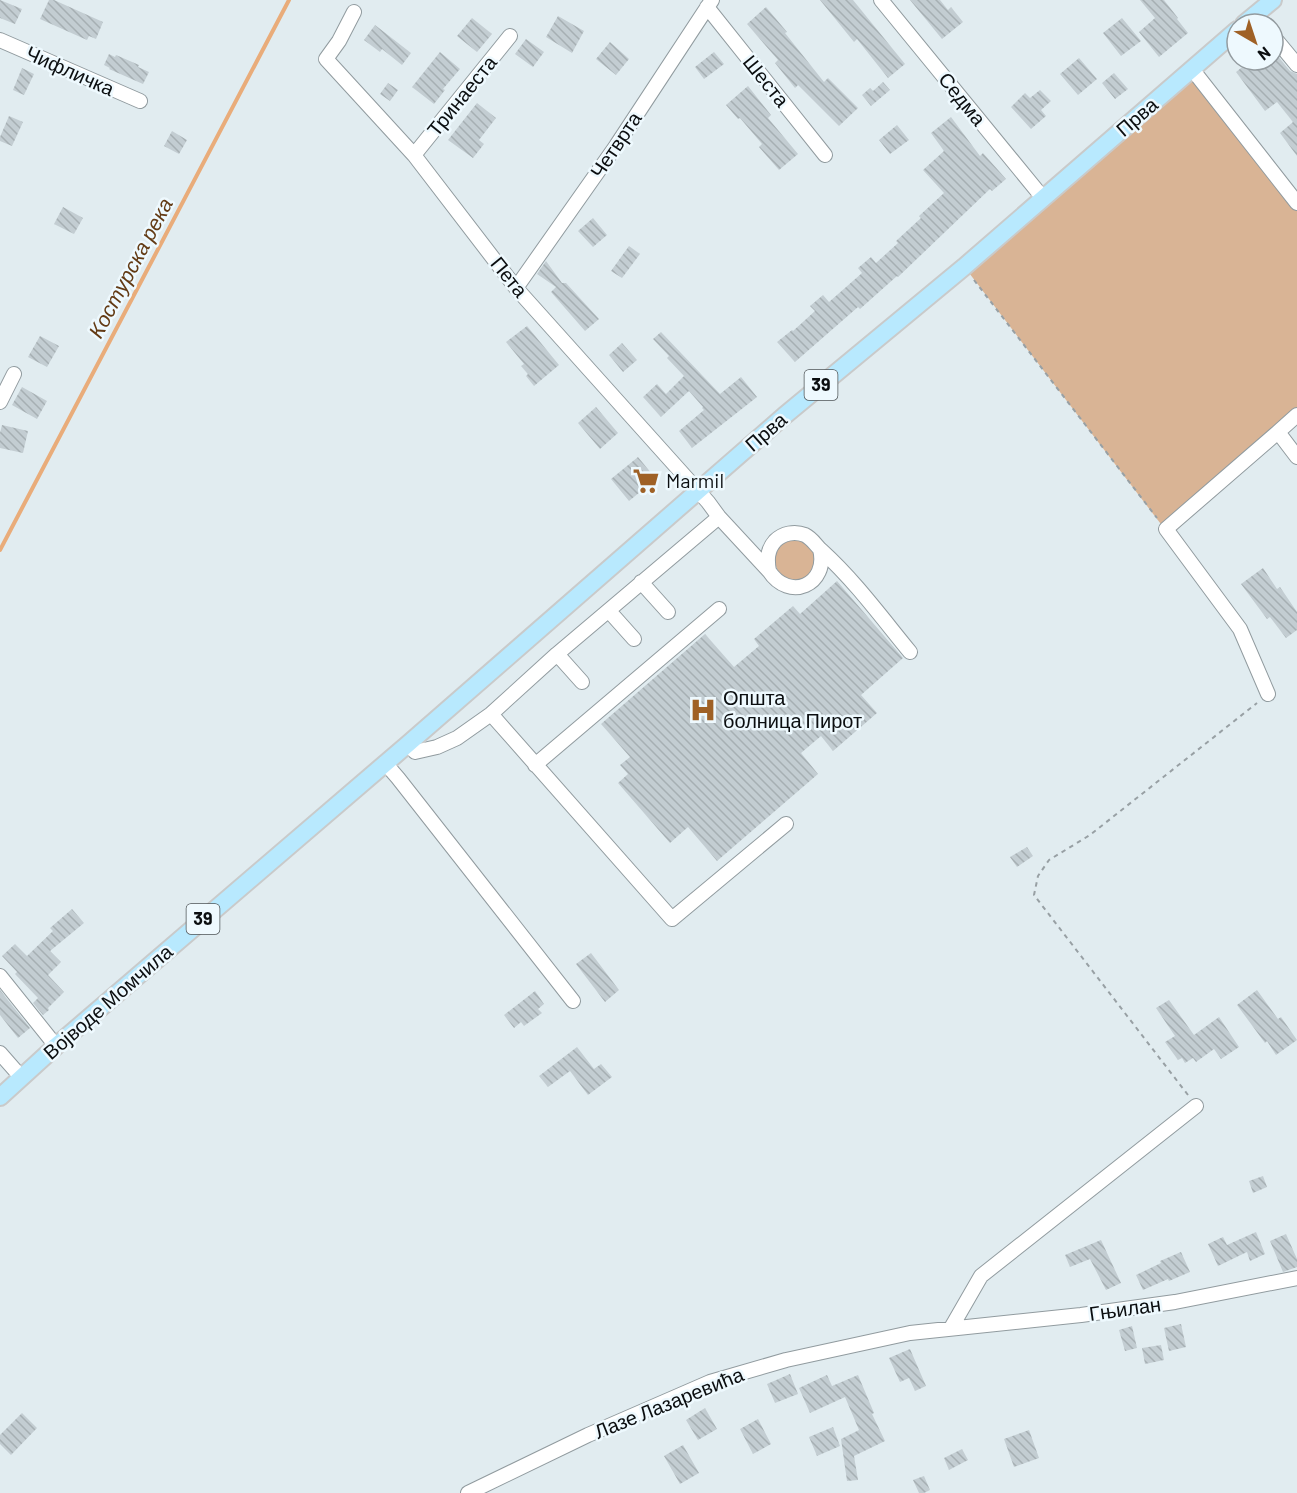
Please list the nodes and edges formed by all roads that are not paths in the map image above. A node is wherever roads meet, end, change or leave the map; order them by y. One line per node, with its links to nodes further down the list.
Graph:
1 (881, 0): 15 (street, Седма)
2 (1273, 0): 5 (main road)
3 (709, 4): 14 (street, Шеста); 17 (street, Четврта)
4 (354, 12): 13 (street, Пета)
5 (1262, 12)
6 (510, 36): 13 (street, Тринаеста)
7 (0, 40): 12 (street, Чифличка)
8 (1225, 40): 11 (main road, Прва / 39)
9 (1285, 50): 10 (street)
10 (1297, 65)
11 (1192, 69): 15 (main road, Прва / 39); 16 (street)
12 (140, 102)
13 (414, 155): 17 (street, Пета)
14 (825, 155)
15 (1043, 198): 23 (main road, Прва / 39)
16 (1297, 203)
17 (516, 288): 23 (street, Пета)
18 (14, 374): 19 (street)
19 (0, 402)
20 (1297, 416): 21 (street)
21 (1278, 432): 22 (street); 35 (street)
22 (1297, 457)
23 (698, 491): 24 (street, Пета); 37 (main road, Прва / 39)
24 (719, 517): 26 (street, Пета); 27 (street)
25 (820, 549): 26 (street); 26 (street); 32 (street)
26 (769, 571)
27 (641, 582): 29 (street); 30 (street)
28 (719, 609): 39 (street)
29 (609, 611): 31 (street); 33 (street)
30 (668, 612)
31 (634, 639)
32 (910, 652)
33 (557, 654): 34 (street); 36 (street)
34 (582, 682)
35 (1268, 694)
36 (491, 714): 37 (street); 39 (street)
37 (408, 744): 38 (main road, Војводе Момчила / 39)
38 (385, 763): 42 (street); 43 (main road, Војводе Момчила / 39)
39 (535, 765): 40 (street)
40 (786, 824)
41 (0, 976): 43 (street)
42 (573, 1001)
43 (56, 1046): 45 (main road, Војводе Момчила / 39)
44 (0, 1053): 45 (street)
45 (21, 1077): 46 (main road, Војводе Момчила / 39)
46 (0, 1097)
47 (1197, 1106): 49 (street)
48 (1297, 1278): 49 (street, Гњилан)
49 (951, 1328): 50 (street, Лазе Лазаревића)
50 (468, 1493)

